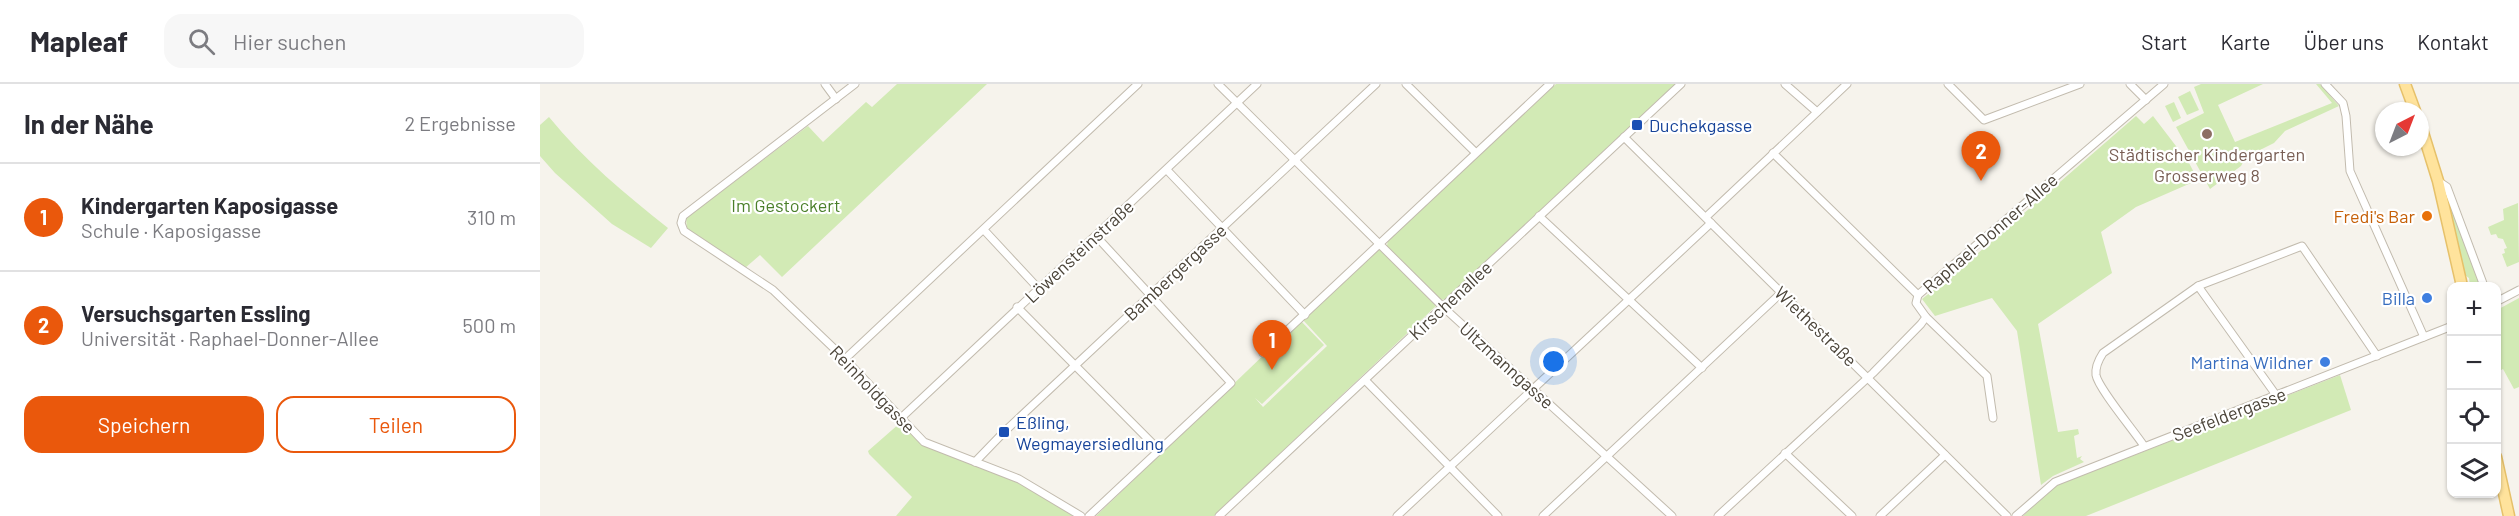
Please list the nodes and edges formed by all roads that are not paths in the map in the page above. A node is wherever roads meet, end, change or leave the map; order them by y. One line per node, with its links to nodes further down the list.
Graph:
1 (825, 84): 18 (street)
2 (855, 84): 18 (street)
3 (1138, 84): 33 (street)
4 (1218, 84): 21 (street, Ultzmanngasse)
5 (1257, 84): 21 (street, Löwensteinstraße)
6 (1376, 84): 27 (street, Bambergergasse)
7 (1406, 84): 24 (street)
8 (1550, 84): 24 (street)
9 (1681, 84): 23 (street, Kirschenallee)
10 (1785, 84): 22 (street)
11 (1847, 84): 22 (street)
12 (1948, 84): 13 (street)
13 (2080, 84)
14 (2130, 84): 19 (street)
15 (2164, 84): 19 (street, Raphael-Donner-Allee)
16 (2325, 84): 51 (street)
17 (2405, 84): 20 (main road)
18 (836, 99): 54 (street, Reinholdgasse)
19 (2146, 99): 43 (street, Raphael-Donner-Allee)
20 (2412, 102)
21 (1237, 103): 27 (street, Ultzmanngasse); 28 (street, Löwensteinstraße)
22 (1817, 112): 26 (street)
23 (1624, 137): 30 (street, Kirschenallee); 31 (street, Wiethestraße)
24 (1475, 152): 35 (street)
25 (2429, 152): 29 (main road)
26 (1773, 153): 31 (street); 43 (street)
27 (1295, 160): 32 (street, Bambergergasse); 35 (street, Ultzmanngasse)
28 (1167, 170): 32 (street); 34 (street, Löwensteinstraße)
29 (2438, 181): 36 (main road); 37 (street)
30 (1539, 216): 45 (street); 47 (street, Kirschenallee)
31 (1708, 220): 41 (street, Wiethestraße); 45 (street)
32 (1222, 228): 42 (street, Bambergergasse); 48 (street)
33 (984, 230): 39 (street); 54 (street)
34 (1096, 236): 39 (street, Löwensteinstraße); 42 (street)
35 (1380, 244): 47 (street, Ultzmanngasse); 48 (street)
36 (2461, 282)
37 (2483, 282)
38 (2198, 286): 53 (street); 60 (street); 63 (street)
39 (1038, 288): 46 (street, Löwensteinstraße)
40 (2519, 290): 44 (street)
41 (1781, 293): 56 (street); 57 (street, Wiethestraße)
42 (1150, 295): 55 (street, Bambergergasse); 64 (street)
43 (1918, 295): 49 (street, Raphael-Donner-Allee)
44 (2501, 299)
45 (1628, 300): 56 (street); 59 (street)
46 (1017, 307): 55 (street); 61 (street, Löwensteinstraße)
47 (1443, 307): 58 (street, Kirschenallee); 59 (street, Ultzmanngasse)
48 (1305, 315): 52 (street)
49 (1926, 317): 57 (street, Raphael-Donner-Allee); 62 (street)
50 (2447, 328): 51 (street, Seefeldergasse)
51 (2424, 337): 53 (street, Seefeldergasse)
52 (1263, 353)
53 (2377, 356): 60 (street, Seefeldergasse)
54 (845, 359): 61 (street, Reinholdgasse)
55 (1076, 365): 64 (street); 68 (street, Bambergergasse)
56 (1702, 368): 67 (street)
57 (1867, 377): 65 (street, Raphael-Donner-Allee); 66 (street, Wiethestraße)
58 (1365, 380): 69 (street); 71 (street, Kirschenallee)
59 (1533, 389): 67 (street, Ultzmanngasse); 69 (street)
60 (2276, 395): 63 (street, Seefeldergasse)
61 (901, 418): 68 (street, Reinholdgasse)
62 (1993, 418)
63 (2144, 446): 82 (street, Seefeldergasse)
64 (1159, 450): 73 (street)
65 (1785, 453): 78 (street, Raphael-Donner-Allee); 79 (street)
66 (1945, 455): 80 (street); 81 (street, Wiethestraße)
67 (1607, 457): 76 (street); 77 (street, Ultzmanngasse)
68 (975, 462): 72 (street, Reinholdgasse)
69 (1449, 467): 74 (street); 75 (street)
70 (2501, 482): 83 (main road)
71 (1223, 515)
72 (1081, 516)
73 (1089, 516)
74 (1397, 516)
75 (1498, 516)
76 (1544, 516)
77 (1672, 516)
78 (1719, 516)
79 (1852, 516)
80 (1880, 516)
81 (2007, 516)
82 (2016, 516)
83 (2508, 516)

